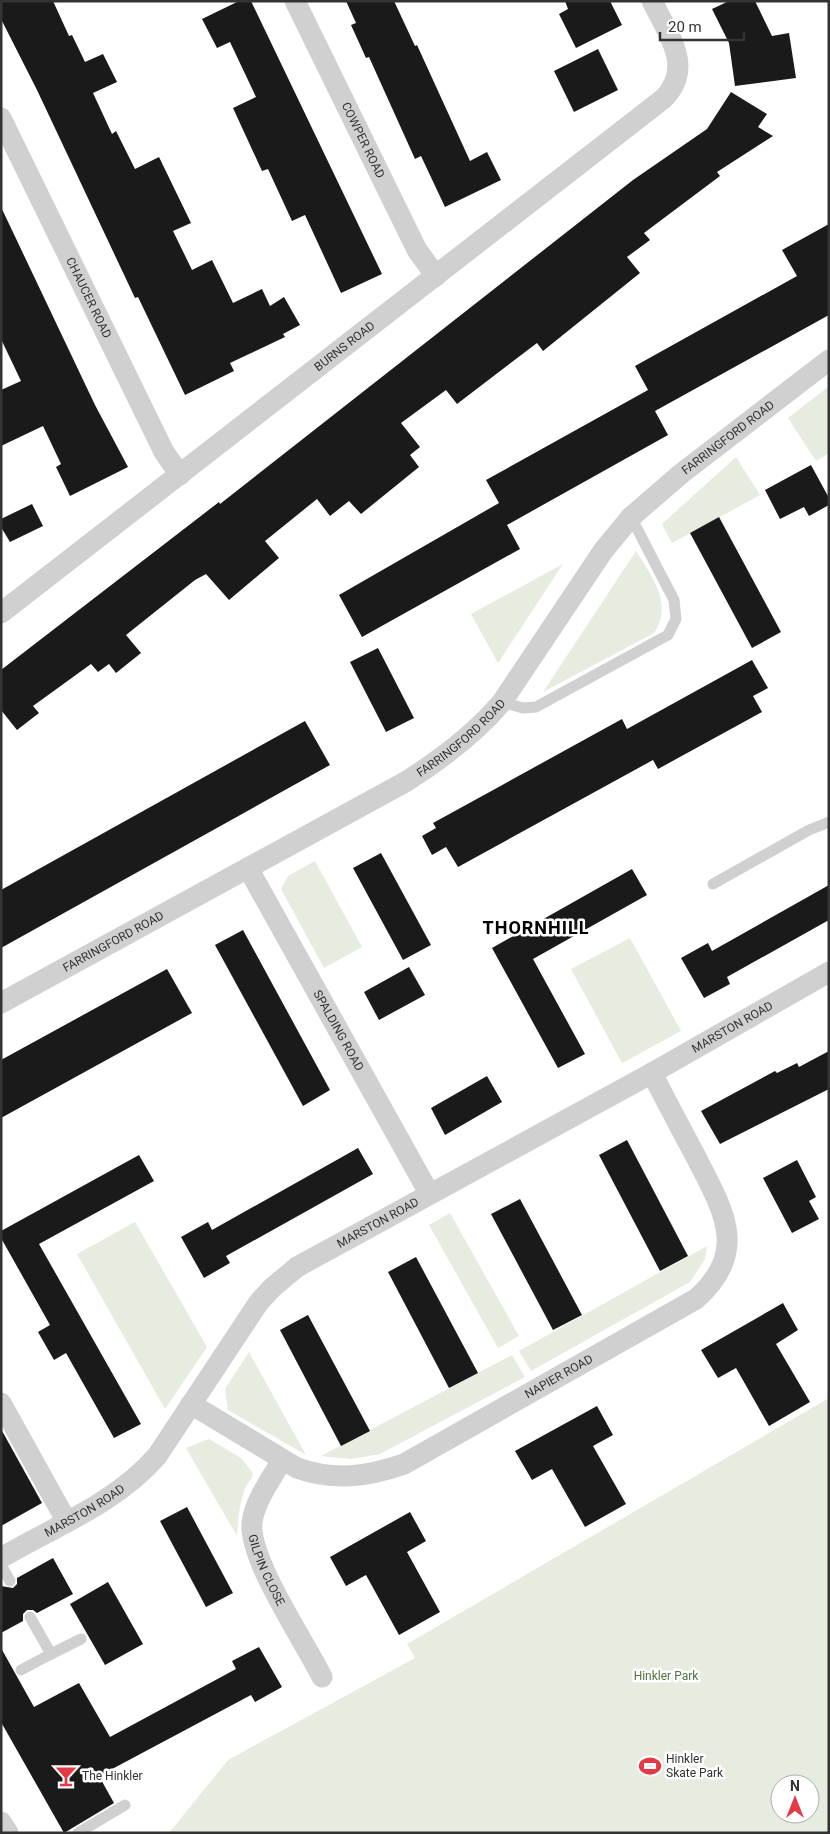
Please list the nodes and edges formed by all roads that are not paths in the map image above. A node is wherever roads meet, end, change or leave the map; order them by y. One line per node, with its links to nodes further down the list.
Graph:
1 (295, 1): 4 (street, COWPER ROAD)
2 (652, 1): 4 (street, BURNS ROAD)
3 (1, 118): 6 (street, CHAUCER ROAD)
4 (436, 276): 6 (street, BURNS ROAD)
5 (829, 360): 7 (street, FARRINGFORD ROAD)
6 (180, 474): 8 (street, BURNS ROAD)
7 (631, 517): 9 (street, FARRINGFORD ROAD); 9 (lane)
8 (1, 613)
9 (502, 702): 11 (street, FARRINGFORD ROAD)
10 (829, 822): 12 (lane)
11 (248, 868): 14 (street, FARRINGFORD ROAD); 16 (street, SPALDING ROAD)
12 (713, 884)
13 (829, 972): 15 (street, MARSTON ROAD)
14 (1, 1003)
15 (652, 1072): 16 (street, MARSTON ROAD); 19 (street, NAPIER ROAD)
16 (429, 1193): 18 (street, MARSTON ROAD)
17 (1, 1403): 20 (street)
18 (191, 1404): 19 (street, NAPIER ROAD); 20 (street, MARSTON ROAD)
19 (282, 1460): 27 (street, GILPIN CLOSE)
20 (67, 1522): 21 (street, MARSTON ROAD)
21 (2, 1558): 22 (lane)
22 (10, 1581)
23 (30, 1617): 25 (lane)
24 (81, 1639): 25 (lane)
25 (51, 1654): 26 (lane)
26 (21, 1670)
27 (322, 1676)
28 (125, 1805): 31 (lane)
29 (1, 1822): 30 (street)
30 (8, 1833)
31 (78, 1833)

